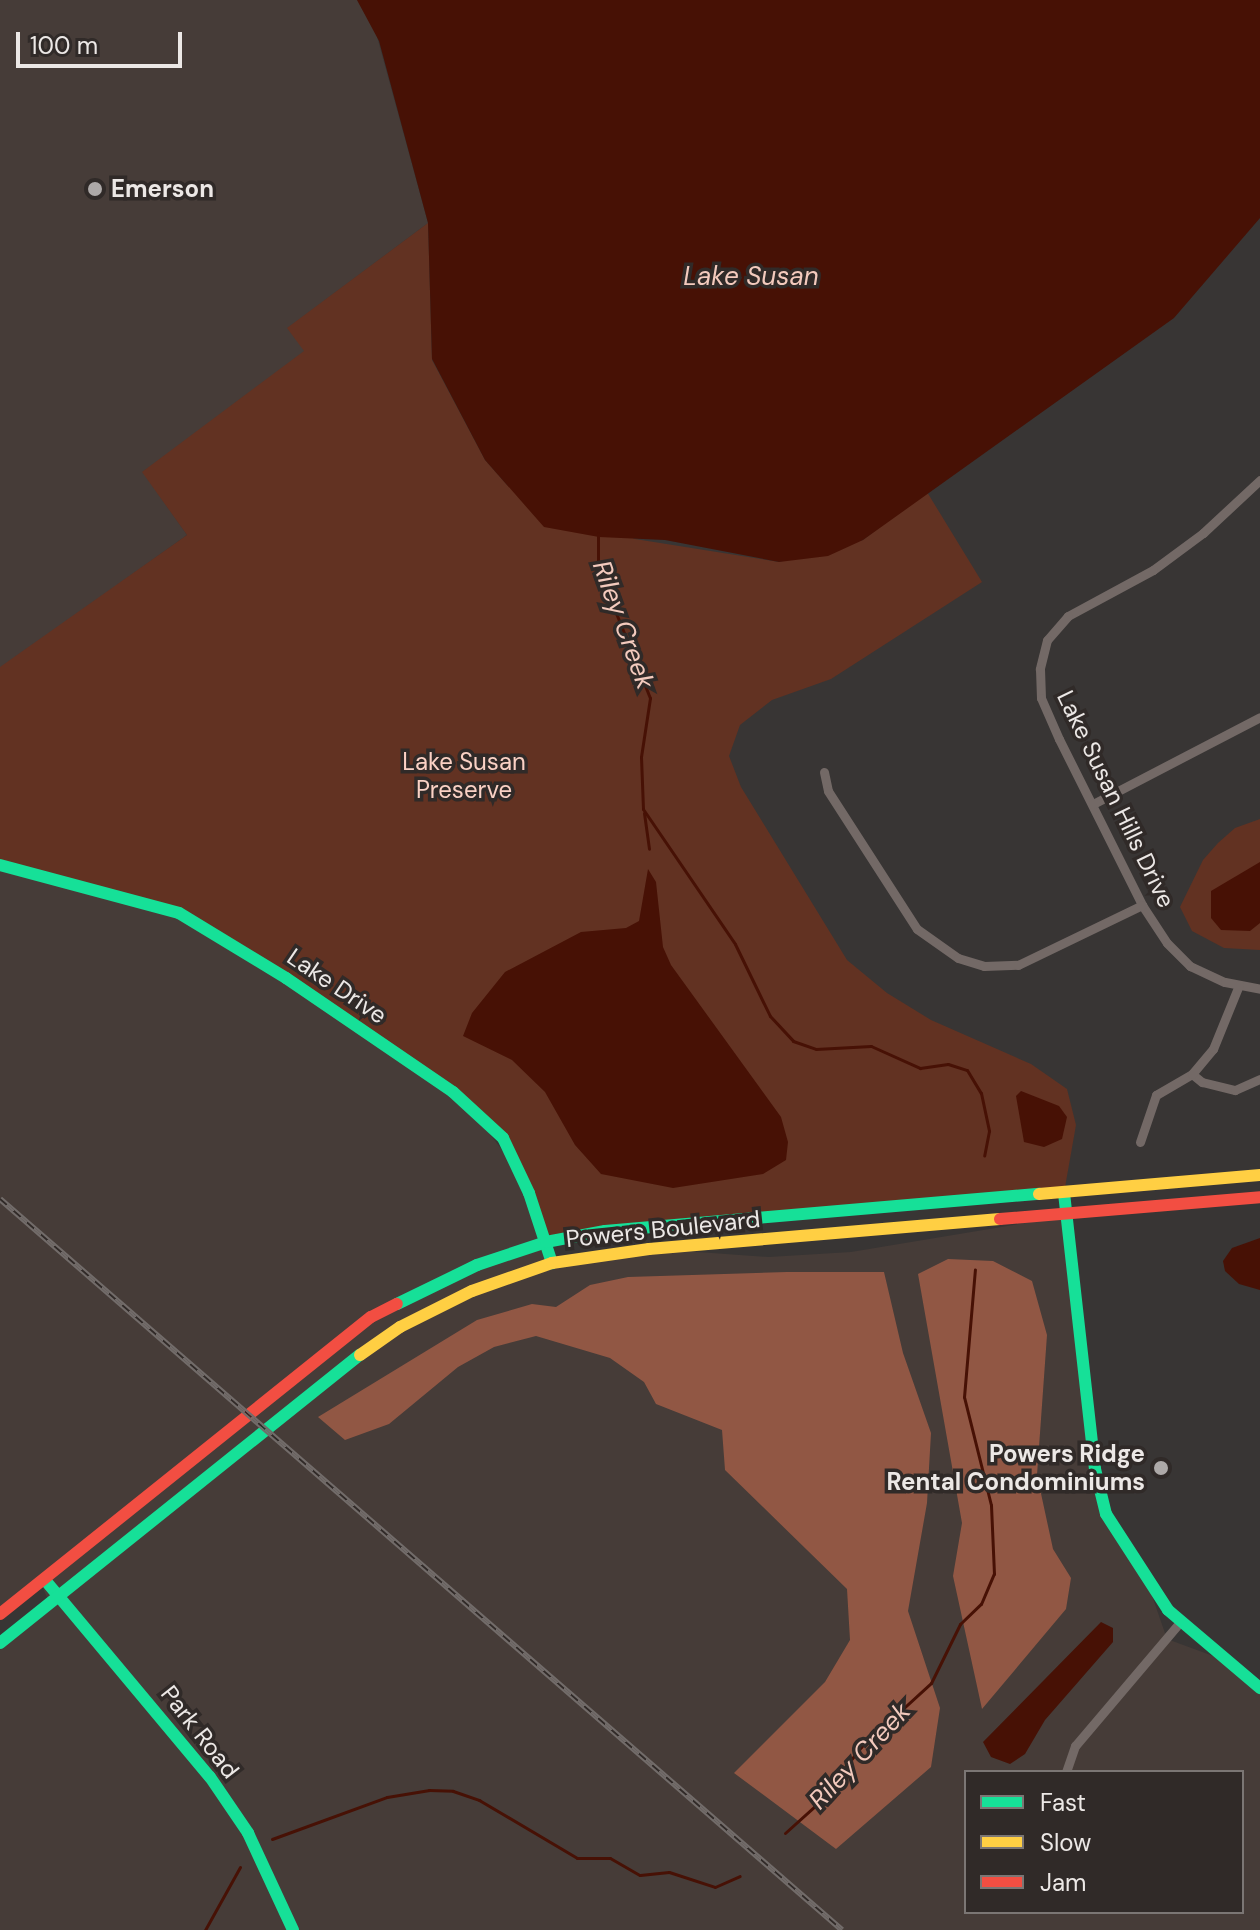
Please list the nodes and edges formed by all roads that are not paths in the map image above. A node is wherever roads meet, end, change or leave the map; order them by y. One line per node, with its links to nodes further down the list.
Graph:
1 (1260, 480): 4 (street, Lake Susan Hills Drive)
2 (1260, 717): 4 (street)
3 (824, 772): 6 (street)
4 (1093, 804): 6 (street, Lake Susan Hills Drive)
5 (0, 865): 16 (main road, Lake Drive)
6 (1142, 905): 7 (street, Lake Susan Hills Drive)
7 (1239, 985): 8 (street, Lake Susan Hills Drive); 9 (street)
8 (1260, 989)
9 (1192, 1074): 10 (street); 11 (street)
10 (1260, 1079)
11 (1140, 1142)
12 (1260, 1175): 13 (main road, Powers Boulevard)
13 (1064, 1193): 15 (main road); 16 (main road, Powers Boulevard)
14 (1260, 1197): 15 (main road, Powers Boulevard)
15 (1067, 1216): 17 (main road, Powers Boulevard); 21 (main road)
16 (546, 1242): 17 (main road, Lake Drive); 18 (main road, Powers Boulevard)
17 (552, 1263): 19 (main road, Powers Boulevard)
18 (45, 1580): 19 (main road, Park Road); 20 (main road, Powers Boulevard)
19 (60, 1597): 22 (main road, Powers Boulevard); 25 (main road, Park Road)
20 (0, 1614)
21 (1181, 1621): 23 (main road); 24 (street)
22 (0, 1643)
23 (1260, 1688)
24 (1067, 1770)
25 (293, 1930)

